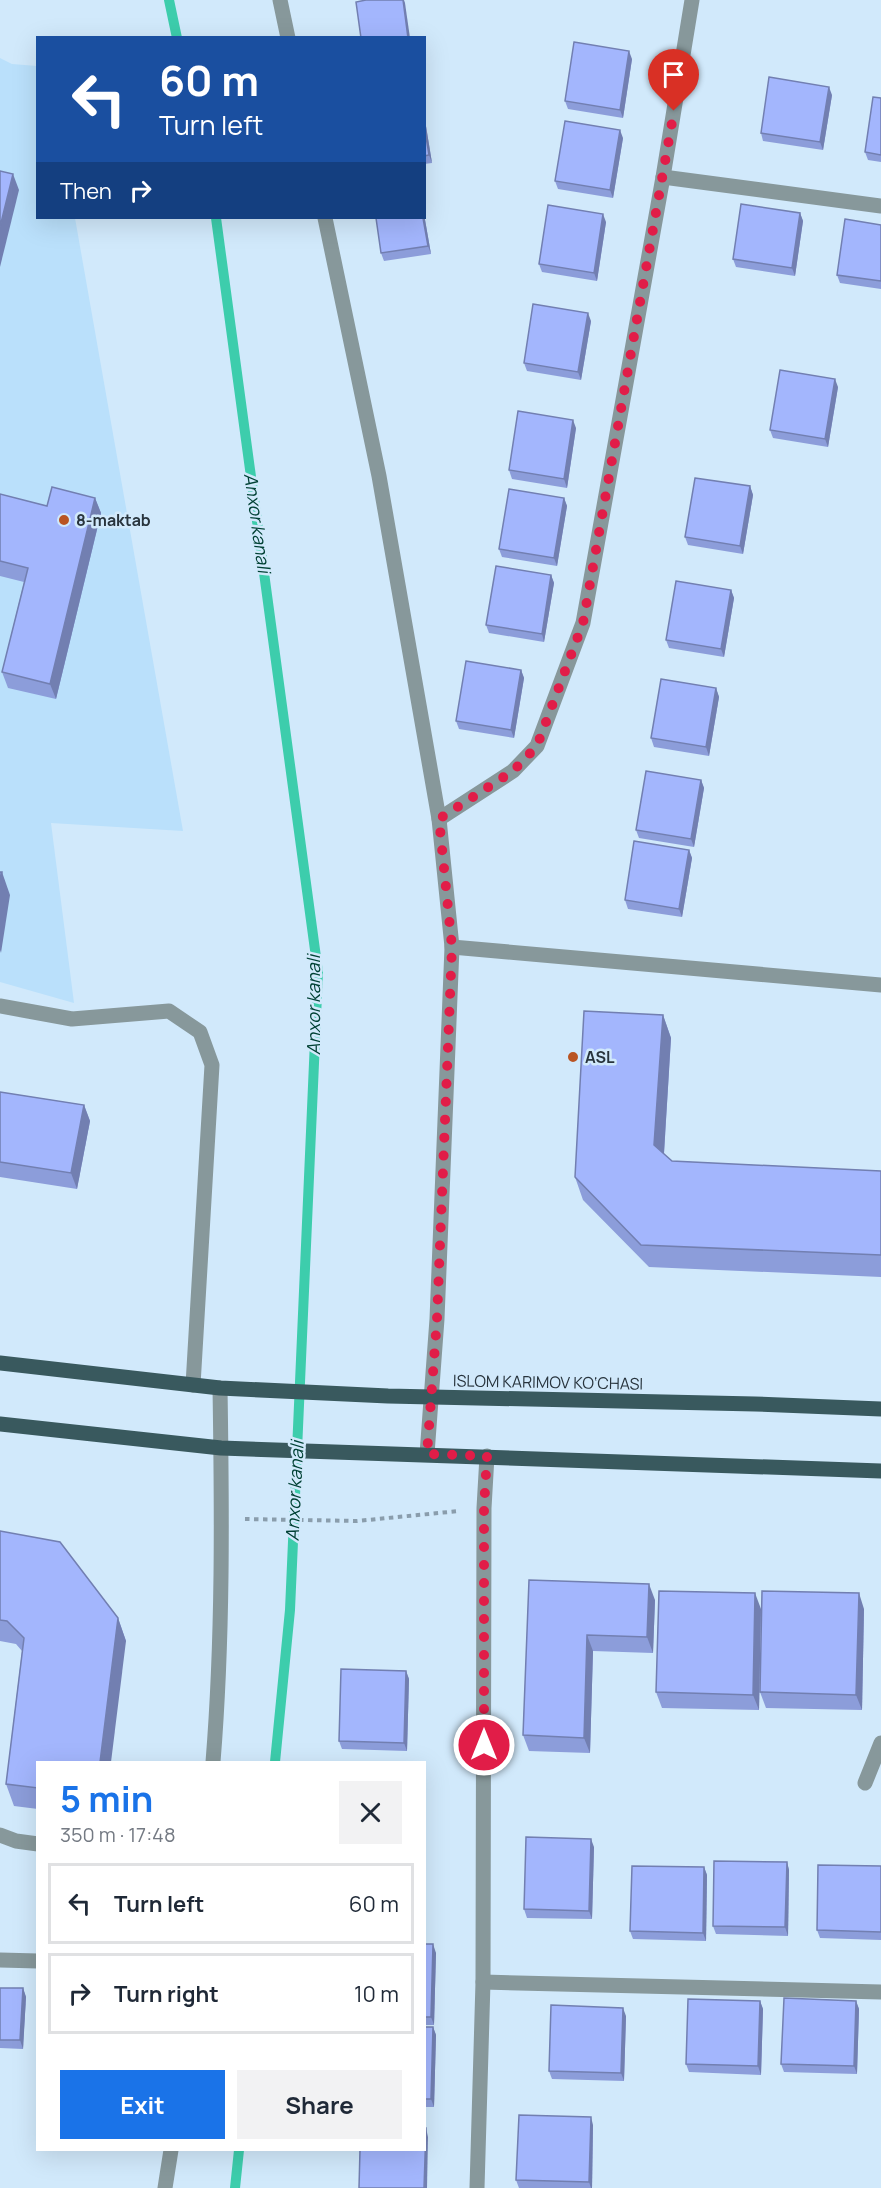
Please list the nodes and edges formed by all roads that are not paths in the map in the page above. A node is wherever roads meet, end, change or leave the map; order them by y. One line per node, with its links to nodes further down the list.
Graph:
1 (280, 0): 3 (street)
2 (692, 0): 4 (street)
3 (288, 36)
4 (663, 177): 5 (street); 7 (street)
5 (881, 206)
6 (325, 219): 7 (street)
7 (439, 819): 8 (street)
8 (452, 947): 9 (street); 14 (street)
9 (881, 985)
10 (0, 1006): 12 (street)
11 (0, 1363): 12 (main road, ISLOM KARIMOV KO‘CHASI)
12 (193, 1385): 13 (main road, ISLOM KARIMOV KO‘CHASI)
13 (220, 1388): 14 (main road, ISLOM KARIMOV KO‘CHASI); 17 (street)
14 (431, 1397): 15 (main road, ISLOM KARIMOV KO‘CHASI); 18 (street)
15 (881, 1409)
16 (0, 1424): 17 (main road)
17 (221, 1448): 18 (main road); 22 (street)
18 (427, 1454): 19 (main road)
19 (487, 1456): 20 (main road); 28 (street)
20 (881, 1471)
21 (881, 1743): 23 (street)
22 (213, 1761)
23 (865, 1783)
24 (0, 1835): 25 (street)
25 (36, 1844)
26 (0, 1960): 27 (street)
27 (36, 1961)
28 (483, 1982): 29 (street); 32 (street)
29 (881, 1992)
30 (171, 2151): 31 (street)
31 (165, 2188)
32 (477, 2188)

